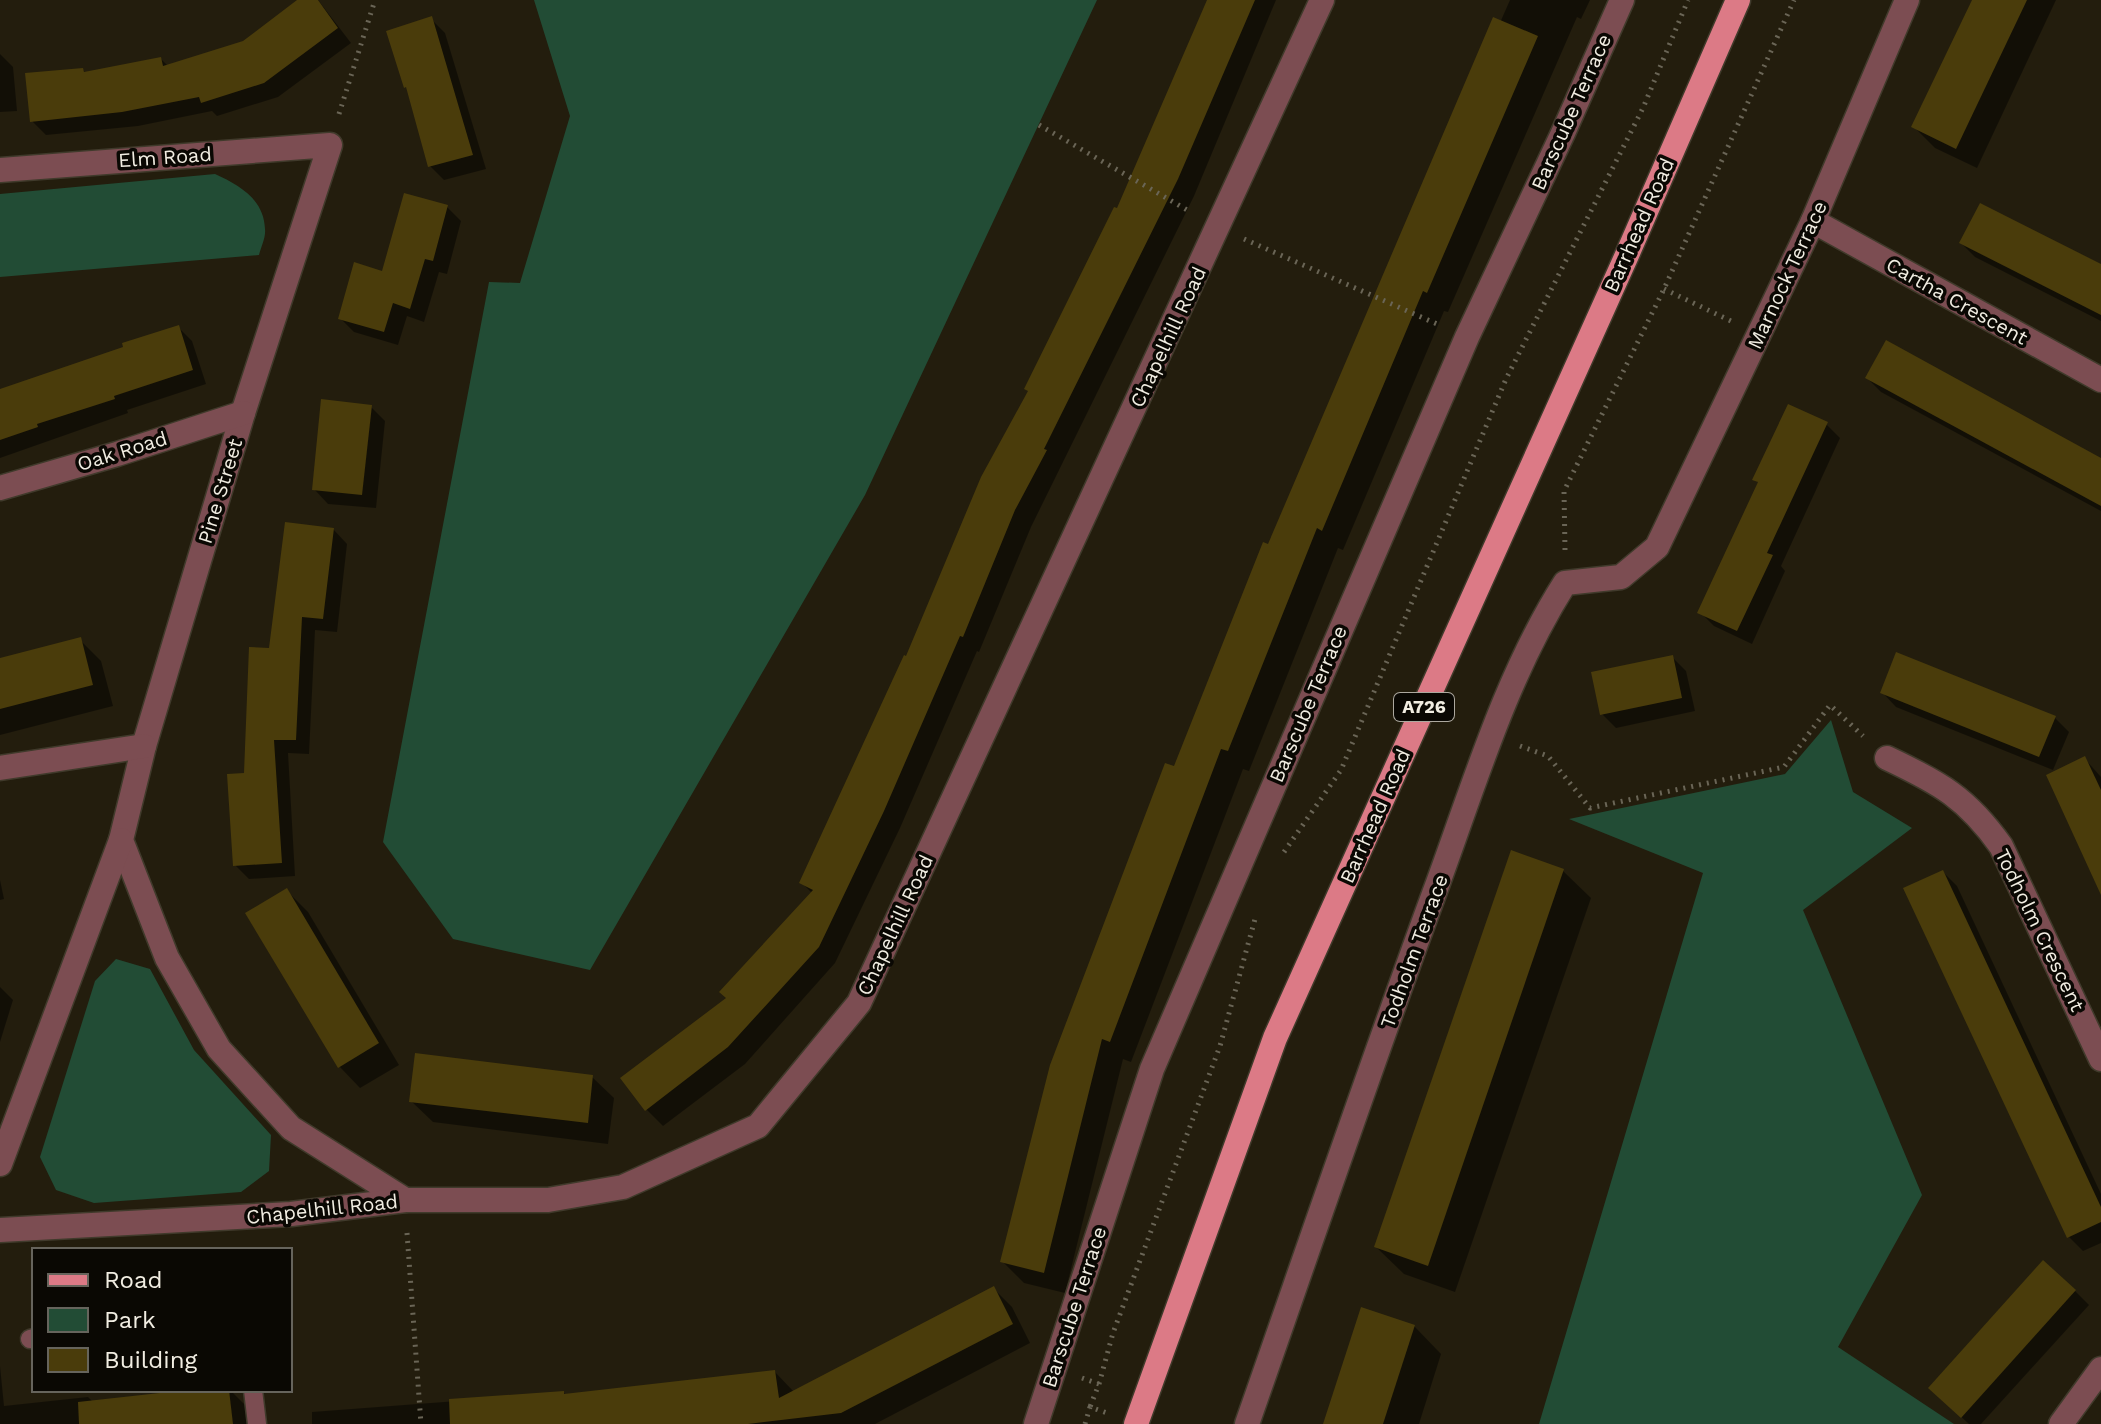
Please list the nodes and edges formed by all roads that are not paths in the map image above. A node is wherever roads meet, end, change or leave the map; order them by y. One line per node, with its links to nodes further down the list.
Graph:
1 (1322, 0): 18 (street, Chapelhill Road)
2 (1622, 0): 23 (street, Barscube Terrace)
3 (1738, 0): 24 (main road, Barrhead Road / A726)
4 (1907, 0): 7 (street, Marnock Terrace)
5 (330, 145): 6 (street, Elm Road); 9 (street, Pine Street)
6 (0, 170)
7 (1813, 221): 8 (street, Cartha Crescent); 11 (street, Marnock Terrace)
8 (2101, 380)
9 (243, 413): 10 (street, Oak Road); 12 (street, Pine Street)
10 (0, 488)
11 (1565, 583): 25 (street, Todholm Terrace)
12 (144, 746): 14 (street); 15 (street, Pine Street)
13 (1887, 758): 16 (street, Todholm Crescent)
14 (0, 768)
15 (121, 840): 17 (street, Pine Street); 18 (street)
16 (2101, 1059)
17 (0, 1164)
18 (405, 1200): 19 (street, Chapelhill Road)
19 (0, 1230)
20 (2101, 1369): 26 (street)
21 (253, 1392): 22 (lane)
22 (257, 1424)
23 (1036, 1424)
24 (1136, 1424)
25 (1247, 1424)
26 (2061, 1424)

